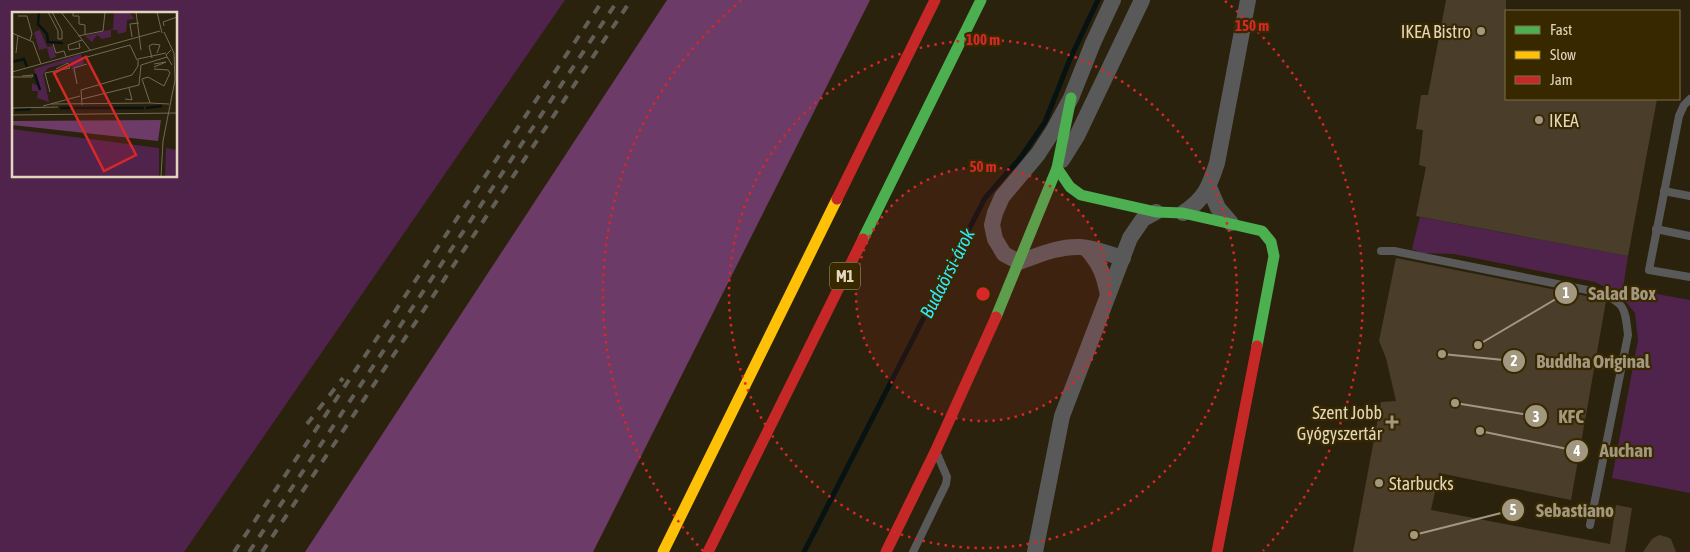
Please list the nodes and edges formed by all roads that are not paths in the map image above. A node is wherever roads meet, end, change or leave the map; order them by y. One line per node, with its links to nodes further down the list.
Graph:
1 (935, 0): 25 (main road, M1)
2 (981, 0): 26 (main road, M1)
3 (1113, 0): 6 (street)
4 (1142, 0): 8 (street)
5 (1248, 0): 9 (street)
6 (1071, 98): 8 (main road); 20 (street)
7 (1690, 99): 10 (lane)
8 (1057, 168): 12 (main road); 20 (main road)
9 (1209, 187): 13 (street); 14 (street)
10 (1664, 191): 11 (lane); 15 (lane)
11 (1690, 196)
12 (1156, 212): 13 (main road); 19 (street)
13 (1183, 213): 14 (main road)
14 (1230, 223): 30 (main road)
15 (1656, 229): 16 (lane); 21 (lane)
16 (1690, 236)
17 (1086, 248): 19 (street); 20 (street); 22 (street)
18 (1381, 251): 24 (lane)
19 (1123, 258): 22 (street)
20 (1019, 262): 23 (main road)
21 (1690, 277)
22 (1108, 295): 29 (street)
23 (935, 452): 27 (main road); 28 (lane)
24 (1590, 525)
25 (663, 552)
26 (708, 552)
27 (886, 552)
28 (913, 552)
29 (1035, 552)
30 (1217, 552)

